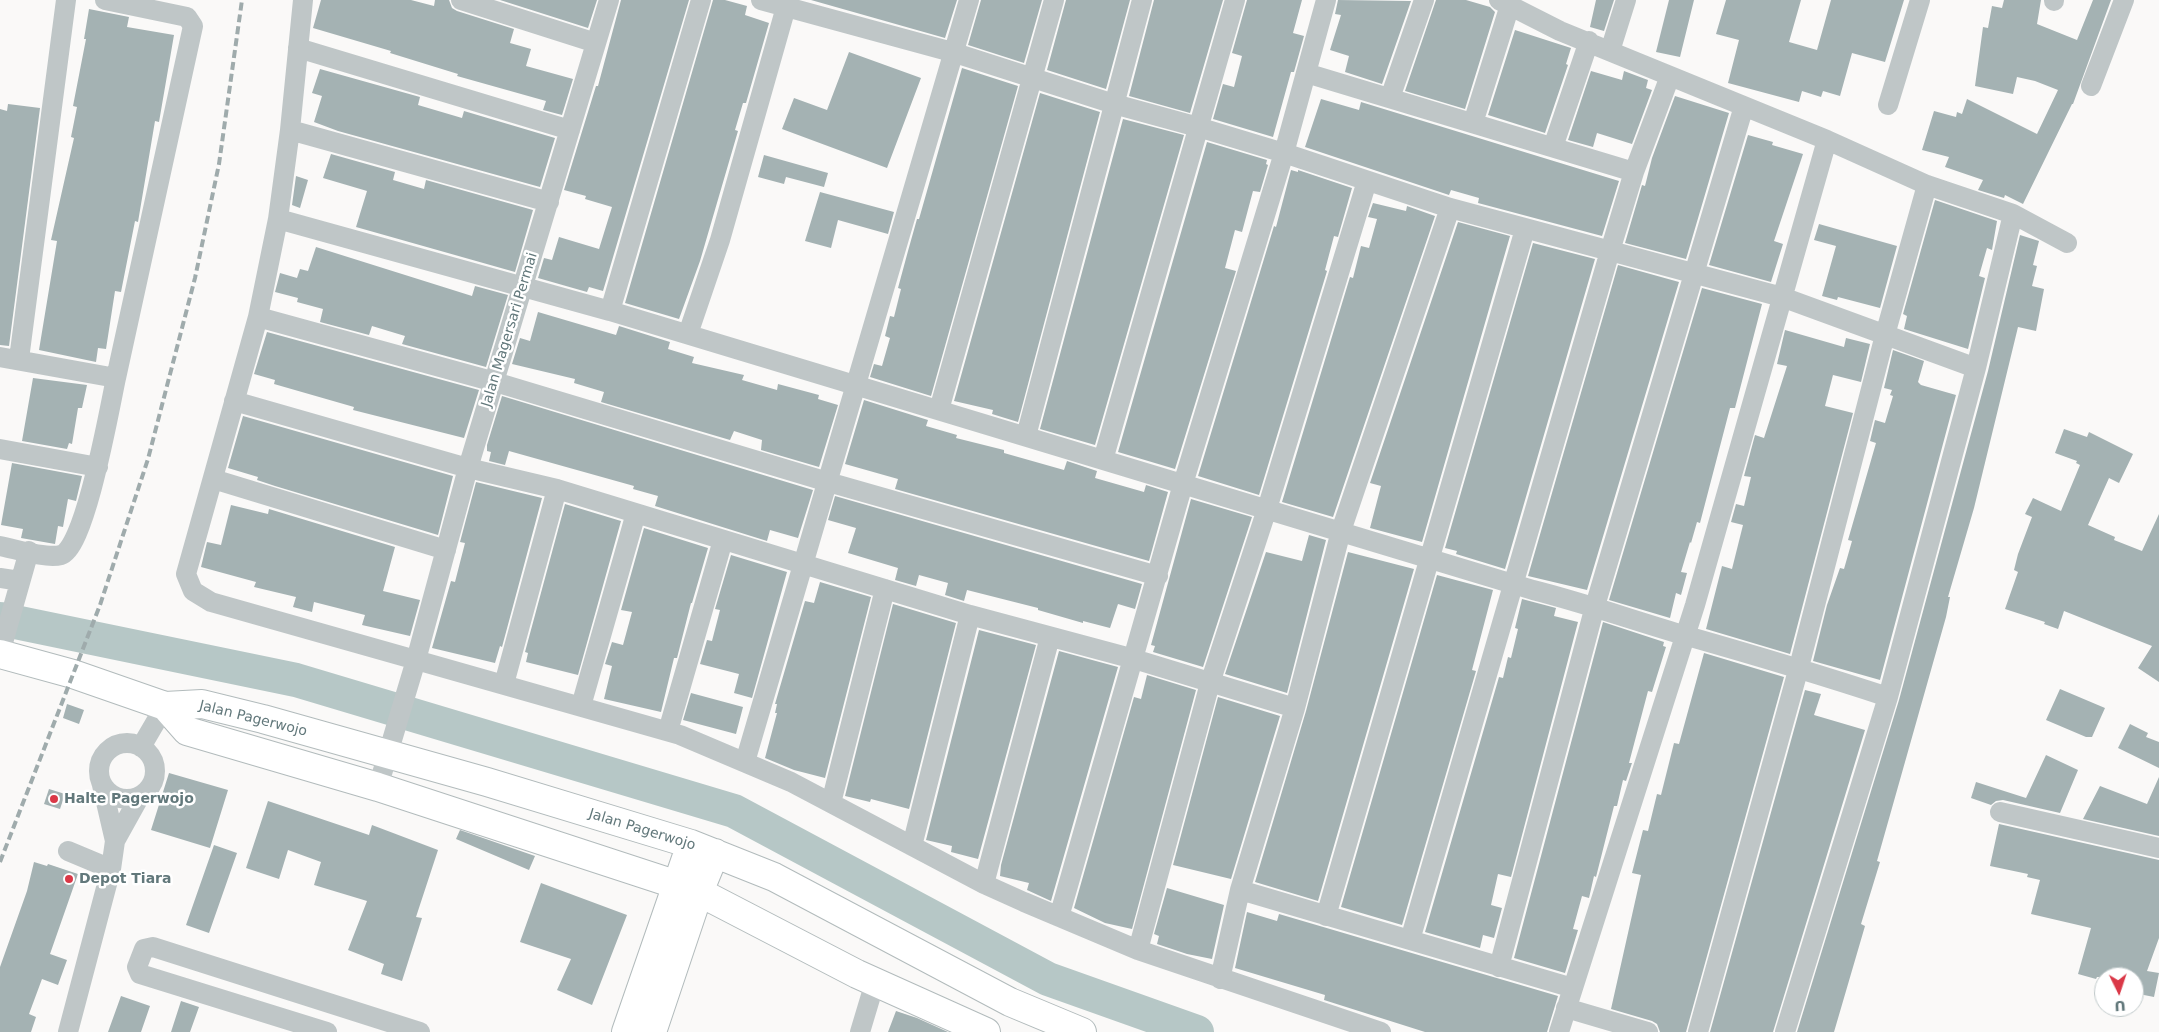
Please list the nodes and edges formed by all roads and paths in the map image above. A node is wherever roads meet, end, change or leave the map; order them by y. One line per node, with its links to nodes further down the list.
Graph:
1 (66, 0): 56 (street)
2 (105, 0): 58 (street)
3 (302, 0): 21 (street)
4 (461, 0): 20 (street)
5 (608, 0): 20 (street, Jalan Magersari Permai)
6 (701, 0): 52 (street)
7 (761, 0): 18 (street)
8 (969, 0): 23 (street)
9 (1054, 0): 26 (street)
10 (1142, 0): 29 (street)
11 (1235, 0): 33 (street)
12 (1326, 0): 24 (street)
13 (1424, 0): 28 (street)
14 (1626, 0): 22 (street)
15 (1920, 0): 30 (street)
16 (2124, 0): 27 (street)
17 (1504, 3): 19 (street); 32 (street)
18 (786, 7): 23 (street); 54 (street)
19 (1589, 41): 22 (street); 37 (street)
20 (596, 43): 35 (street, Jalan Magersari Permai)
21 (298, 48): 34 (street); 35 (street)
22 (1610, 51): 25 (street)
23 (952, 52): 26 (street); 60 (street)
24 (1306, 73): 28 (street); 38 (street)
25 (1670, 76): 31 (street); 39 (street)
26 (1032, 79): 29 (street); 62 (street)
27 (2091, 86)
28 (1390, 98): 32 (street)
29 (1114, 104): 33 (street); 63 (street)
30 (1888, 105)
31 (1744, 106): 36 (street); 49 (street)
32 (1473, 123): 37 (street)
33 (1198, 127): 38 (street); 65 (street)
34 (290, 130): 42 (street); 45 (street)
35 (570, 130): 42 (street, Jalan Magersari Permai)
36 (1828, 140): 41 (street); 51 (street)
37 (1553, 147): 39 (street)
38 (1284, 154): 40 (street); 70 (street)
39 (1634, 172): 48 (street)
40 (1367, 181): 43 (street); 72 (street)
41 (1927, 185): 44 (street); 55 (street)
42 (549, 202): 50 (street, Jalan Magersari Permai)
43 (1450, 208): 46 (street); 74 (street)
44 (2013, 214): 47 (street); 57 (street)
45 (278, 219): 50 (street); 53 (street)
46 (1525, 229): 48 (street); 79 (street)
47 (2067, 243)
48 (1610, 251): 49 (street); 83 (street)
49 (1694, 274): 51 (street); 86 (street)
50 (523, 286): 52 (street); 59 (street, Jalan Magersari Permai)
51 (1782, 297): 55 (street); 88 (street)
52 (610, 311): 54 (street)
53 (258, 317): 59 (street); 61 (street)
54 (688, 334): 60 (street)
55 (1885, 334): 57 (street); 93 (street)
56 (10, 358): 58 (street)
57 (1976, 368): 96 (street)
58 (116, 378): 66 (street)
59 (496, 382): 67 (street, Jalan Magersari Permai); 69 (street)
60 (855, 384): 62 (street); 69 (street)
61 (234, 401): 67 (street); 68 (street)
62 (939, 410): 63 (street)
63 (1026, 436): 65 (street)
64 (0, 449): 66 (street)
65 (1103, 460): 70 (street)
66 (98, 467): 78 (street)
67 (468, 468): 71 (street); 77 (street, Jalan Magersari Permai)
68 (212, 479): 77 (street); 92 (street)
69 (828, 482): 80 (street); 81 (street)
70 (1183, 484): 72 (street); 81 (street)
71 (557, 489): 73 (street); 95 (street)
72 (1267, 509): 74 (street); 94 (street)
73 (636, 513): 75 (street); 98 (street)
74 (1341, 532): 79 (street); 99 (street)
75 (723, 540): 80 (street); 101 (street)
76 (0, 546): 78 (street)
77 (446, 550): 92 (street, Jalan Magersari Permai)
78 (29, 551): 84 (street)
79 (1429, 558): 83 (street); 120 (street)
80 (804, 565): 85 (street); 105 (street)
81 (1158, 576): 91 (street)
82 (0, 578): 84 (street)
83 (1513, 583): 86 (street); 122 (street)
84 (19, 586): 90 (street)
85 (885, 588): 87 (street); 109 (street)
86 (1595, 606): 88 (street); 124 (street)
87 (970, 615): 89 (street); 112 (street)
88 (1685, 635): 93 (street); 127 (street)
89 (1050, 637): 91 (street); 117 (street)
90 (2, 649): 97 (main road)
91 (1134, 659): 94 (street); 121 (street)
92 (416, 660): 95 (street); 103 (street, Jalan Magersari Permai)
93 (1798, 667): 96 (street); 140 (street)
94 (1210, 683): 99 (street); 123 (street)
95 (504, 684): 98 (street)
96 (1888, 697): 141 (street)
97 (164, 706): 100 (main road, Jalan Pagerwojo); 102 (street); 104 (main road, Jalan Pagerwojo)
98 (581, 706): 101 (street)
99 (1295, 708): 119 (street)
100 (263, 719): 103 (main road, Jalan Pagerwojo); 104 (main road)
101 (668, 731): 105 (street)
102 (141, 747): 106 (street); 108 (street)
103 (390, 749): 107 (street, Jalan Magersari Permai); 114 (main road, Jalan Pagerwojo)
104 (252, 750): 107 (main road, Jalan Pagerwojo)
105 (745, 762): 109 (street)
106 (102, 785): 108 (street); 111 (street)
107 (378, 787): 118 (main road, Jalan Pagerwojo)
108 (140, 796): 111 (street)
109 (831, 804): 112 (street)
110 (2000, 812): 113 (street)
111 (115, 841): 116 (street)
112 (912, 846): 117 (street)
113 (2159, 848)
114 (703, 849): 118 (main road); 136 (main road, Jalan Pagerwojo)
115 (68, 851): 116 (street)
116 (111, 869): 129 (street)
117 (984, 884): 121 (street)
118 (688, 888): 126 (main road, Jalan Pagerwojo); 132 (main road); 133 (main road)
119 (1240, 890): 120 (street); 125 (street)
120 (1326, 916): 122 (street)
121 (1058, 917): 123 (street)
122 (1410, 940): 124 (street)
123 (1138, 950): 125 (street)
124 (1499, 967): 127 (street)
125 (1220, 979): 137 (street)
126 (875, 982): 134 (street); 135 (main road, Jalan Pagerwojo)
127 (1573, 988): 128 (street)
128 (1566, 1008): 138 (street); 139 (street)
129 (68, 1032)
130 (327, 1032): 131 (street)
131 (420, 1032)
132 (626, 1032)
133 (652, 1032)
134 (860, 1032)
135 (986, 1032)
136 (1082, 1032)
137 (1381, 1032)
138 (1559, 1032)
139 (1648, 1032)
140 (1698, 1032)
141 (1785, 1032)

